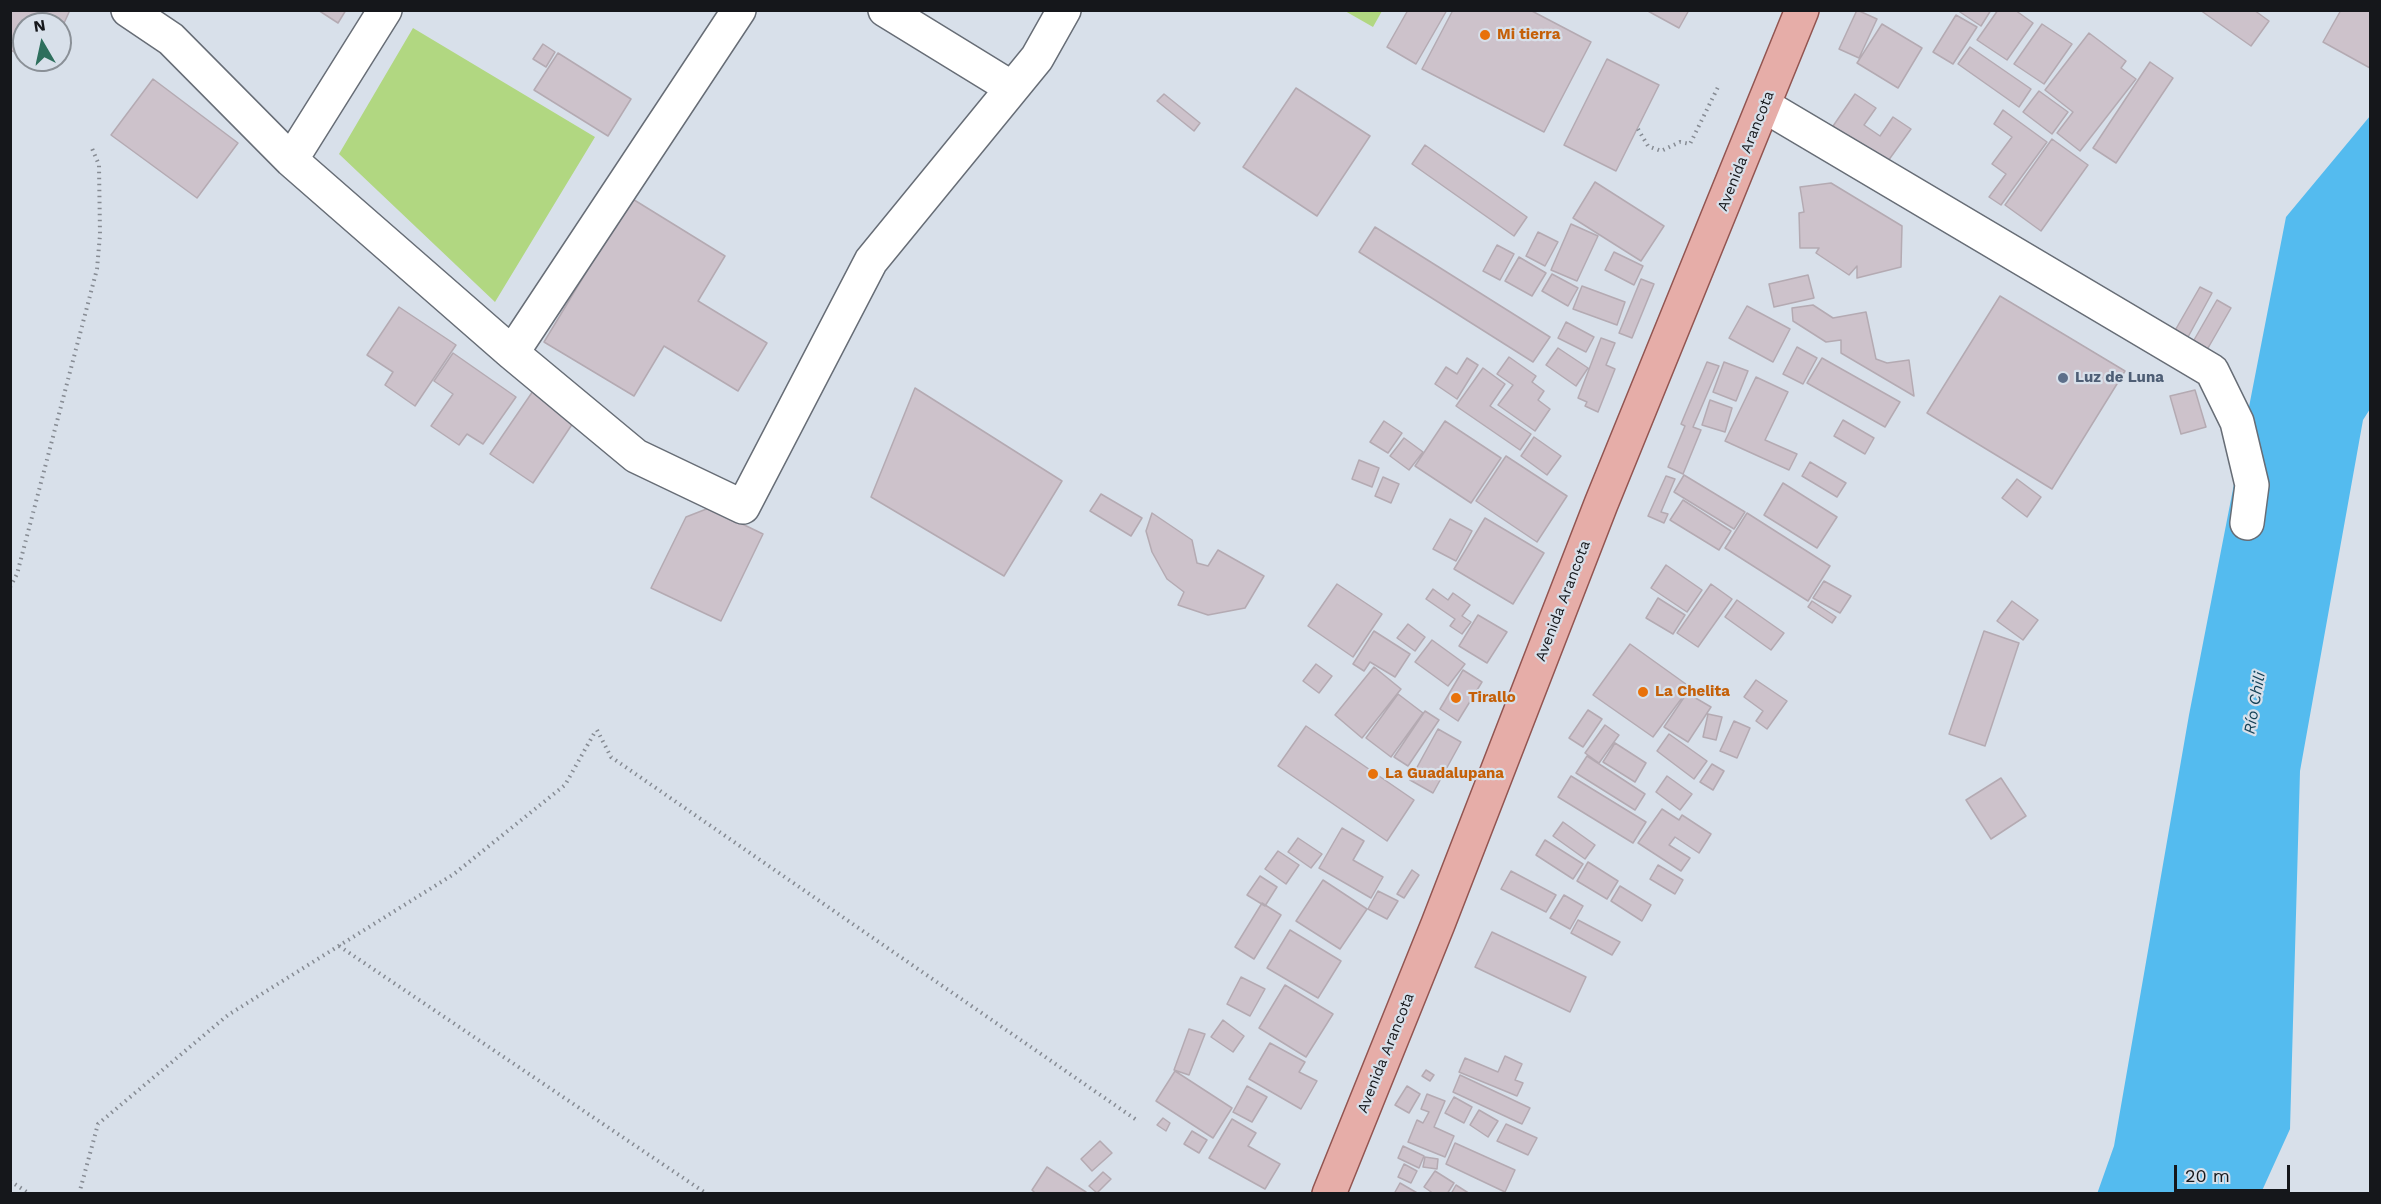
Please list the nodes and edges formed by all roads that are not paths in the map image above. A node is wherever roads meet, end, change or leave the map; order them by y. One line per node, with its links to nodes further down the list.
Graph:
1 (128, 10): 9 (street)
2 (385, 10): 9 (street)
3 (739, 10): 10 (street)
4 (885, 10): 7 (street)
5 (1064, 10): 7 (street)
6 (1802, 10): 8 (main road, Avenida Arancota)
7 (1012, 88): 10 (street)
8 (1765, 106): 11 (street); 12 (main road, Avenida Arancota)
9 (291, 160): 10 (street)
10 (512, 353)
11 (2247, 523)
12 (1329, 1194)

